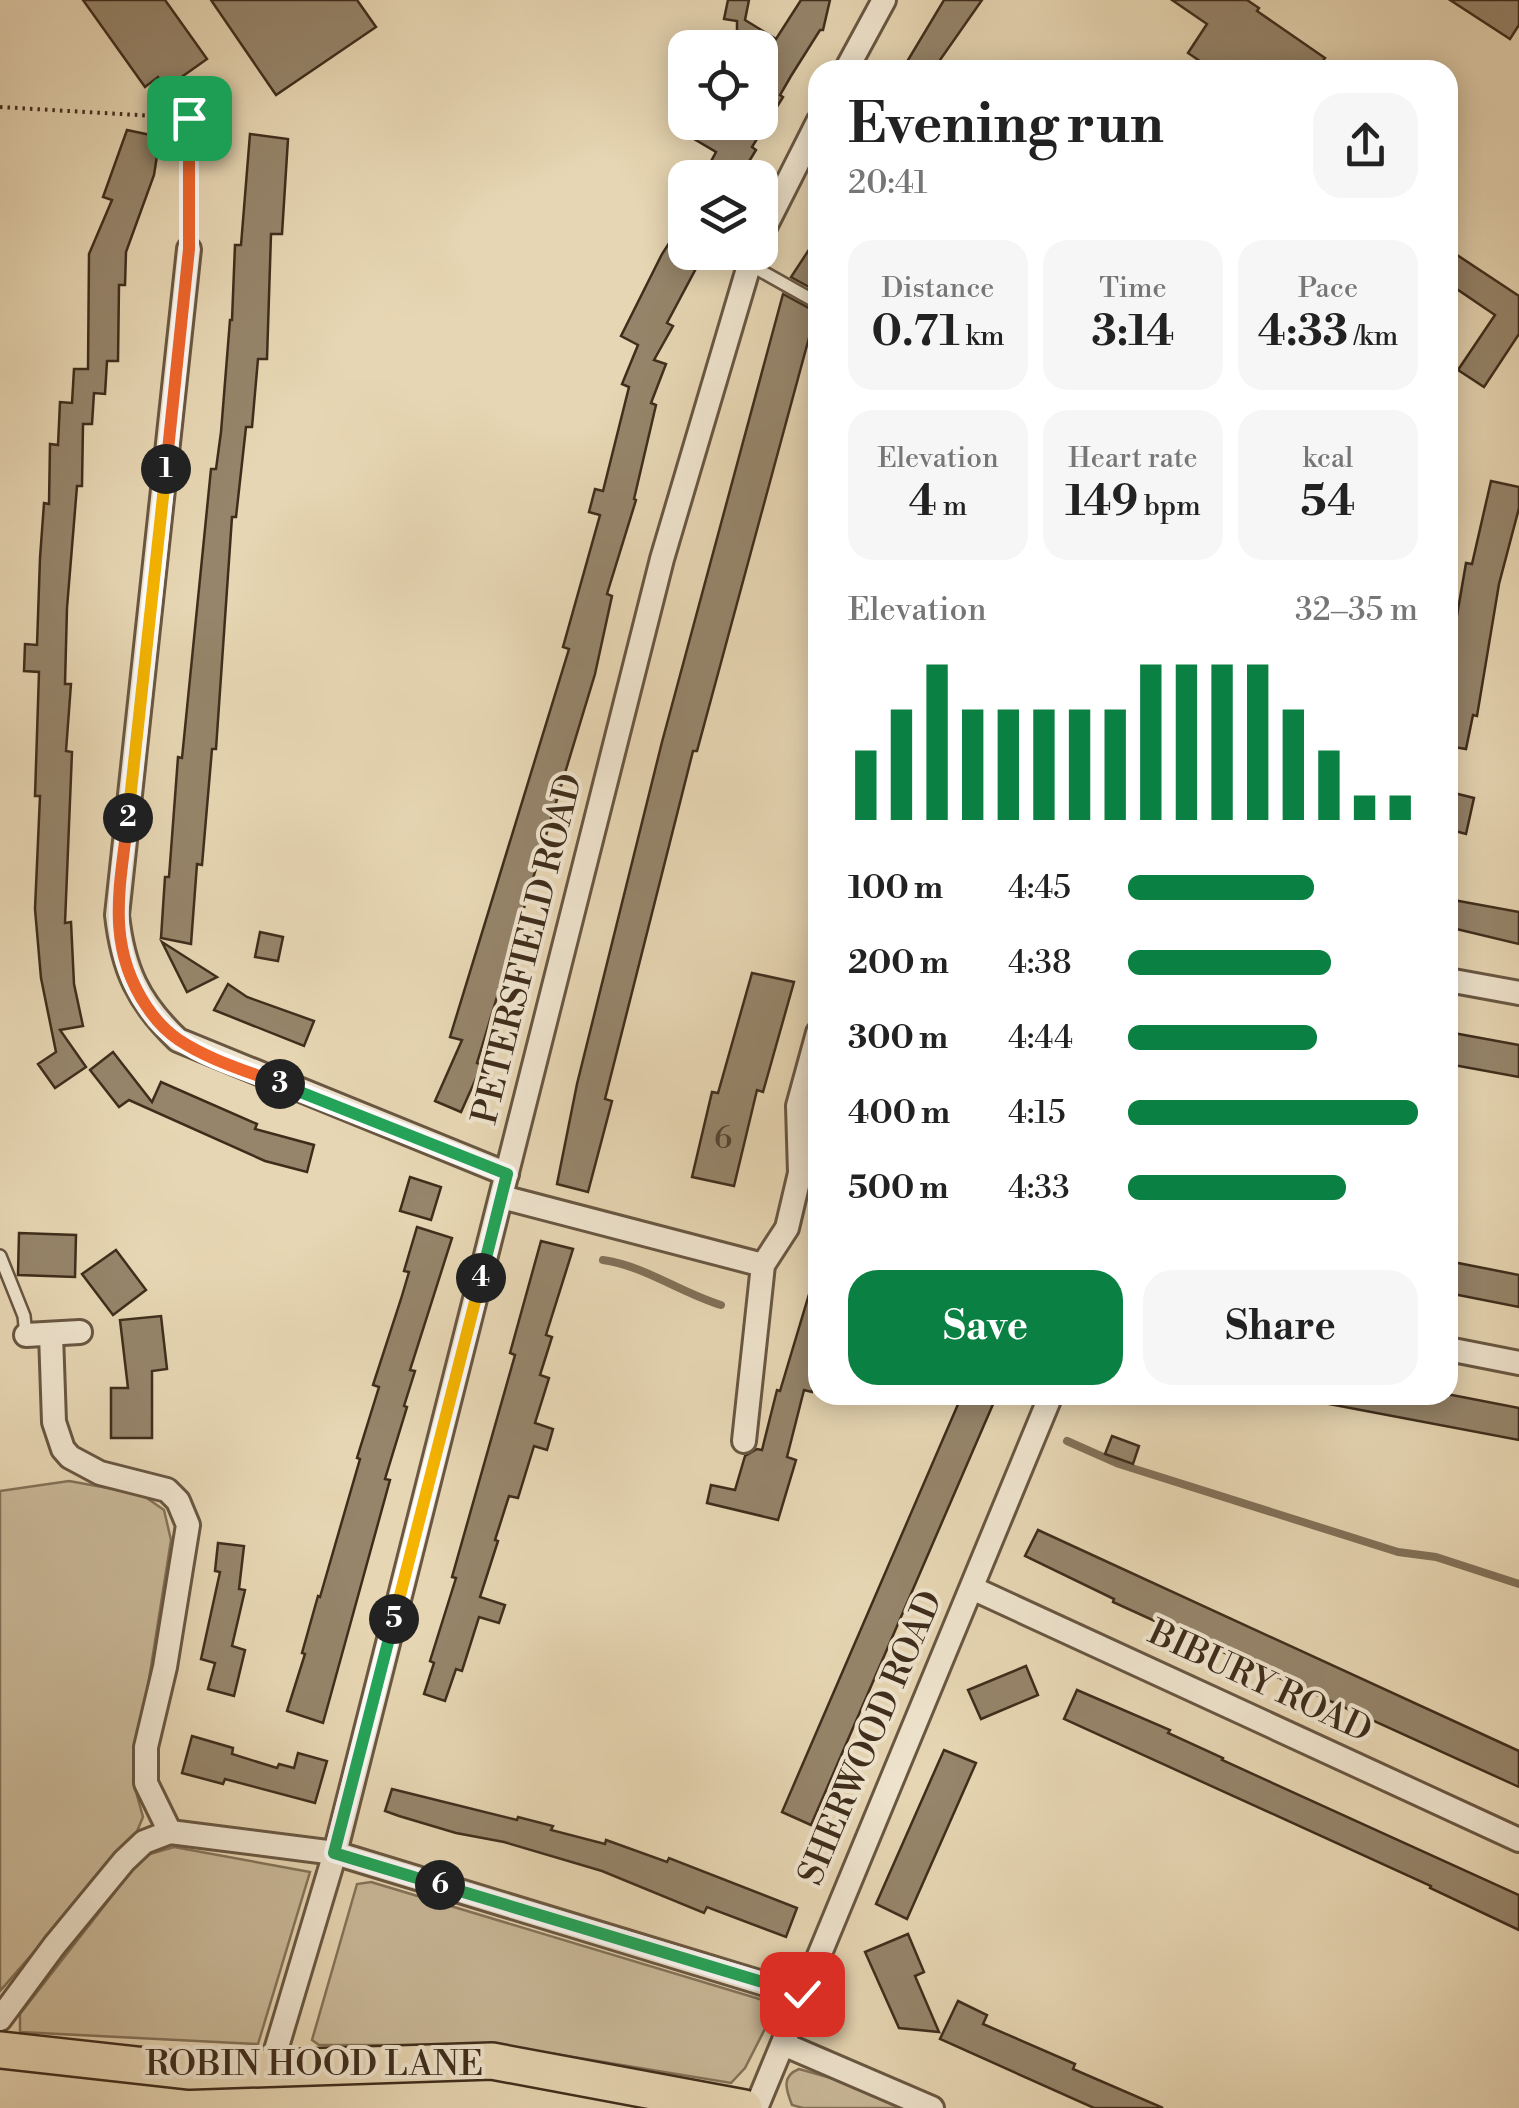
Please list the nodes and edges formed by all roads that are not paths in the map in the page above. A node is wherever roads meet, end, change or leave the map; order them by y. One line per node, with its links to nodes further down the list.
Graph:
1 (884, 0): 2 (street)
2 (851, 60)
3 (808, 142): 4 (street)
4 (778, 201)
5 (189, 249): 12 (street)
6 (746, 270): 12 (street, PETERSFIELD ROAD)
7 (768, 270): 8 (lane)
8 (808, 296)
9 (1458, 982): 10 (street)
10 (1519, 993)
11 (808, 1070): 14 (street)
12 (504, 1186): 14 (street); 25 (street, PETERSFIELD ROAD)
13 (0, 1256): 17 (lane)
14 (763, 1265): 21 (street)
15 (80, 1332): 16 (street)
16 (51, 1334): 17 (street); 23 (street)
17 (26, 1335)
18 (1458, 1351): 19 (street)
19 (1519, 1363)
20 (1047, 1405): 22 (street, SHERWOOD ROAD)
21 (744, 1440)
22 (972, 1588): 24 (street, BIBURY ROAD); 26 (street, SHERWOOD ROAD)
23 (170, 1832): 25 (street); 27 (street)
24 (1519, 1840)
25 (334, 1853): 26 (street); 30 (street, PETERSFIELD ROAD)
26 (802, 1994): 28 (street, SHERWOOD ROAD)
27 (0, 2019)
28 (782, 2044): 32 (street, SHERWOOD ROAD); 33 (street)
29 (0, 2050): 30 (main road, ROBIN HOOD LANE)
30 (270, 2070): 31 (main road, ROBIN HOOD LANE)
31 (744, 2108)
32 (756, 2108)
33 (932, 2108)

